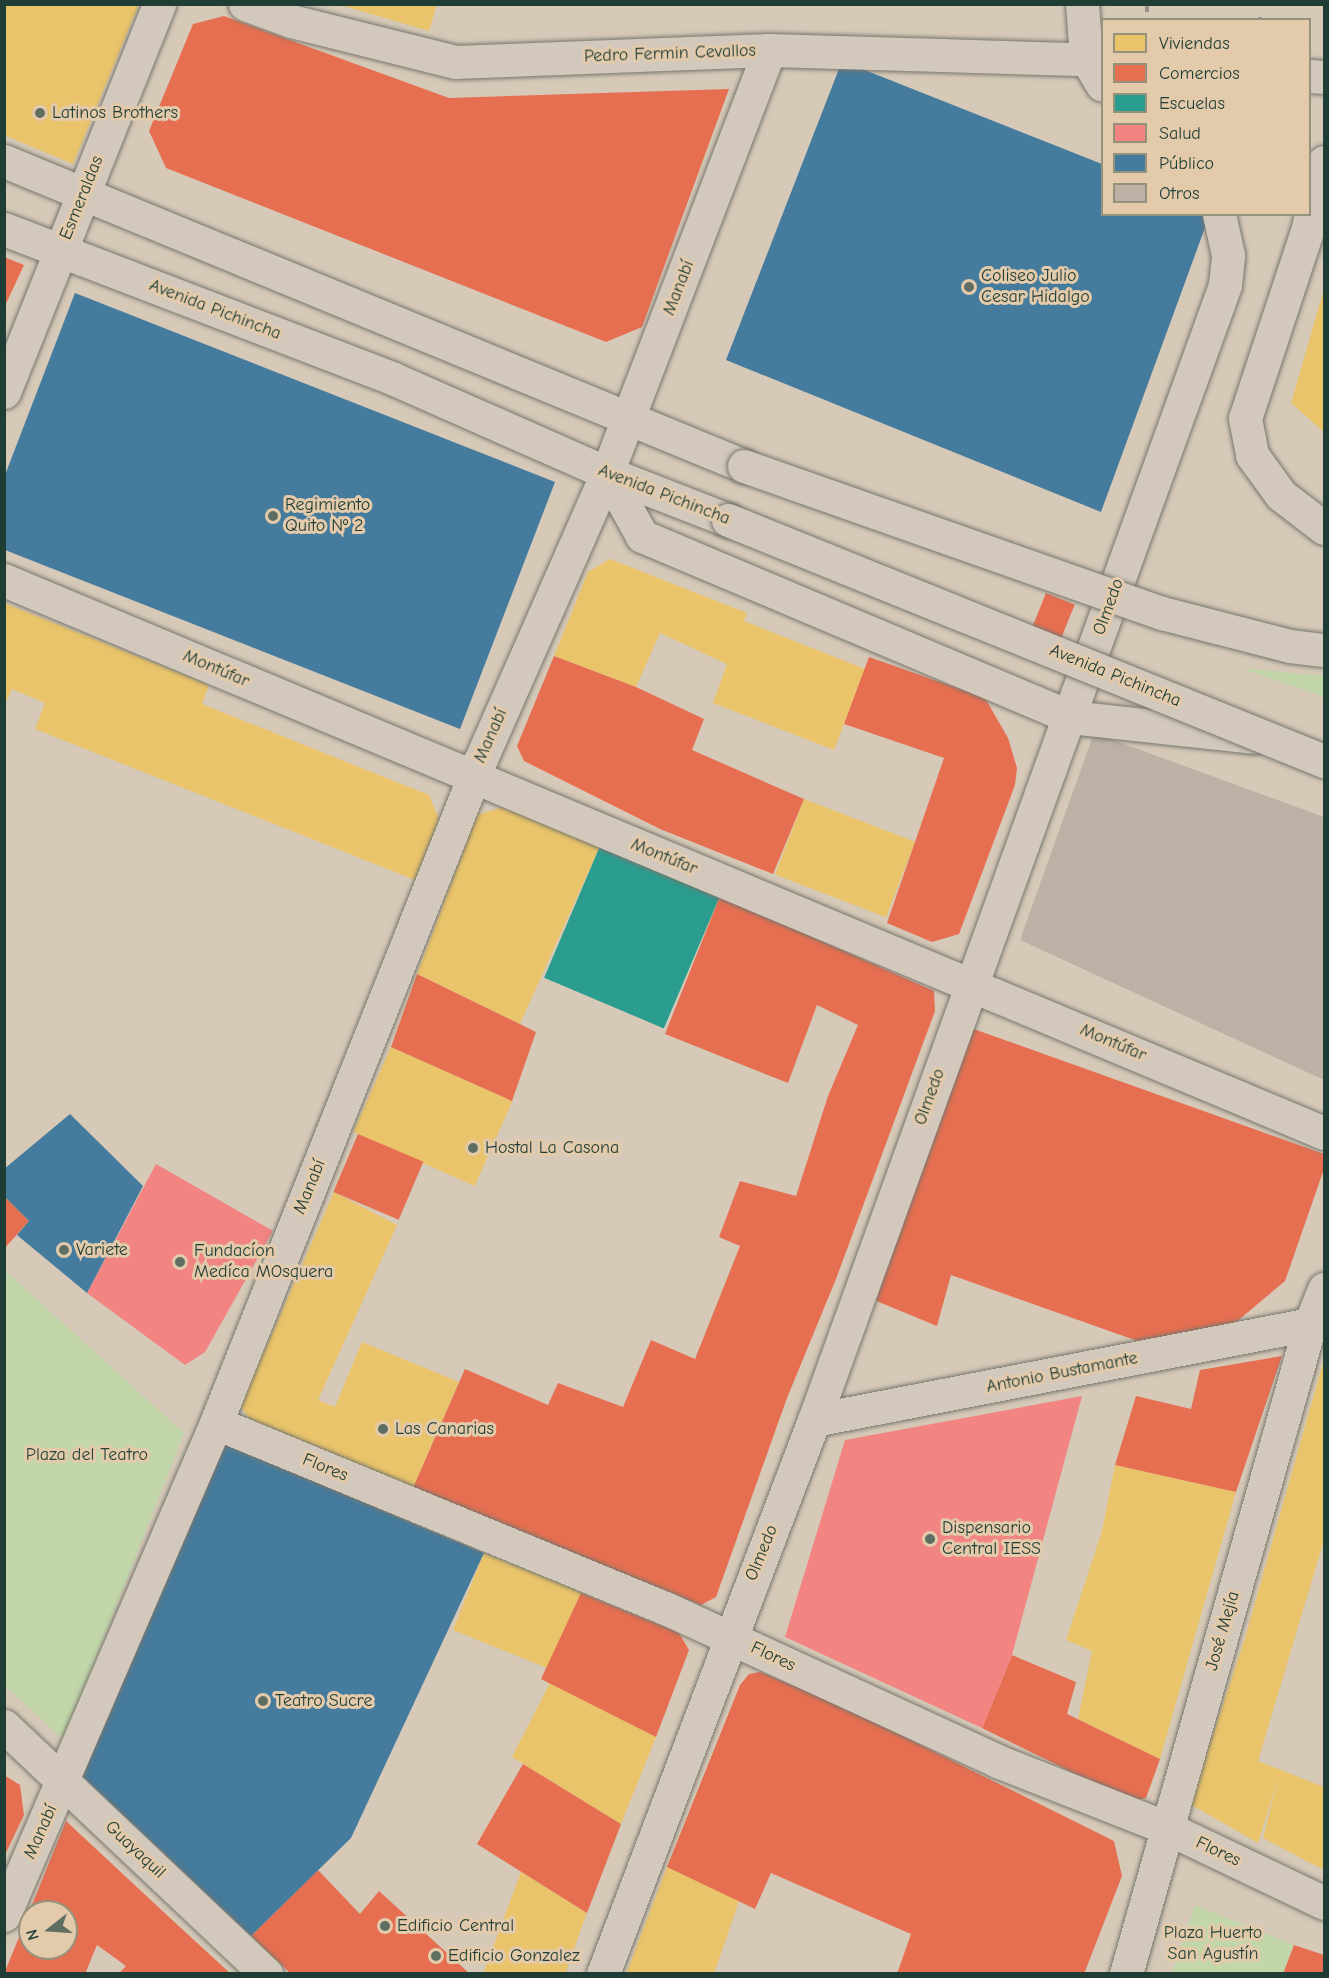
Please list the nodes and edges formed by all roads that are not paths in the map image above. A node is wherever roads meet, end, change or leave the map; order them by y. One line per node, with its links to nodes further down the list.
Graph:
1 (159, 4): 8 (street, Esmeraldas)
2 (245, 4): 4 (street, Pedro Fermin Cevallos)
3 (1082, 4): 5 (street)
4 (769, 50): 5 (street, Pedro Fermin Cevallos); 15 (street, Manabí)
5 (1097, 68)
6 (4, 161): 8 (street)
7 (1324, 162): 9 (street)
8 (84, 192): 13 (street, Esmeraldas); 15 (street)
9 (1311, 215)
10 (1219, 216): 20 (street, Olmedo)
11 (1311, 216): 17 (street)
12 (4, 229): 13 (street, Avenida Pichincha)
13 (61, 251): 14 (street, Esmeraldas); 16 (street, Avenida Pichincha)
14 (4, 392)
15 (628, 420): 16 (street, Manabí); 19 (street, bridge)
16 (607, 473): 20 (street); 22 (street, Avenida Pichincha, bridge); 23 (street, Manabí)
17 (1324, 528)
18 (4, 580): 23 (street, Montúfar)
19 (1324, 650)
20 (1070, 717): 21 (street); 24 (street, Olmedo)
21 (1324, 744)
22 (1324, 761)
23 (473, 777): 24 (street, Montúfar); 29 (street, Manabí)
24 (971, 983): 25 (street, Montúfar); 28 (street, Olmedo)
25 (1324, 1133)
26 (1324, 1289): 27 (street, José Mejía)
27 (1310, 1324): 28 (street, Antonio Bustamante); 33 (street, José Mejía)
28 (814, 1420): 30 (street, Olmedo)
29 (216, 1424): 30 (street, Flores); 32 (street, Manabí)
30 (729, 1636): 33 (street, Flores); 37 (street, Olmedo)
31 (4, 1726): 32 (street, Guayaquil)
32 (64, 1782): 35 (street, Manabí); 36 (street, Guayaquil)
33 (1167, 1828): 34 (street, Flores); 38 (street, José Mejía)
34 (1324, 1903)
35 (4, 1915)
36 (266, 1974)
37 (603, 1974)
38 (1126, 1974)

